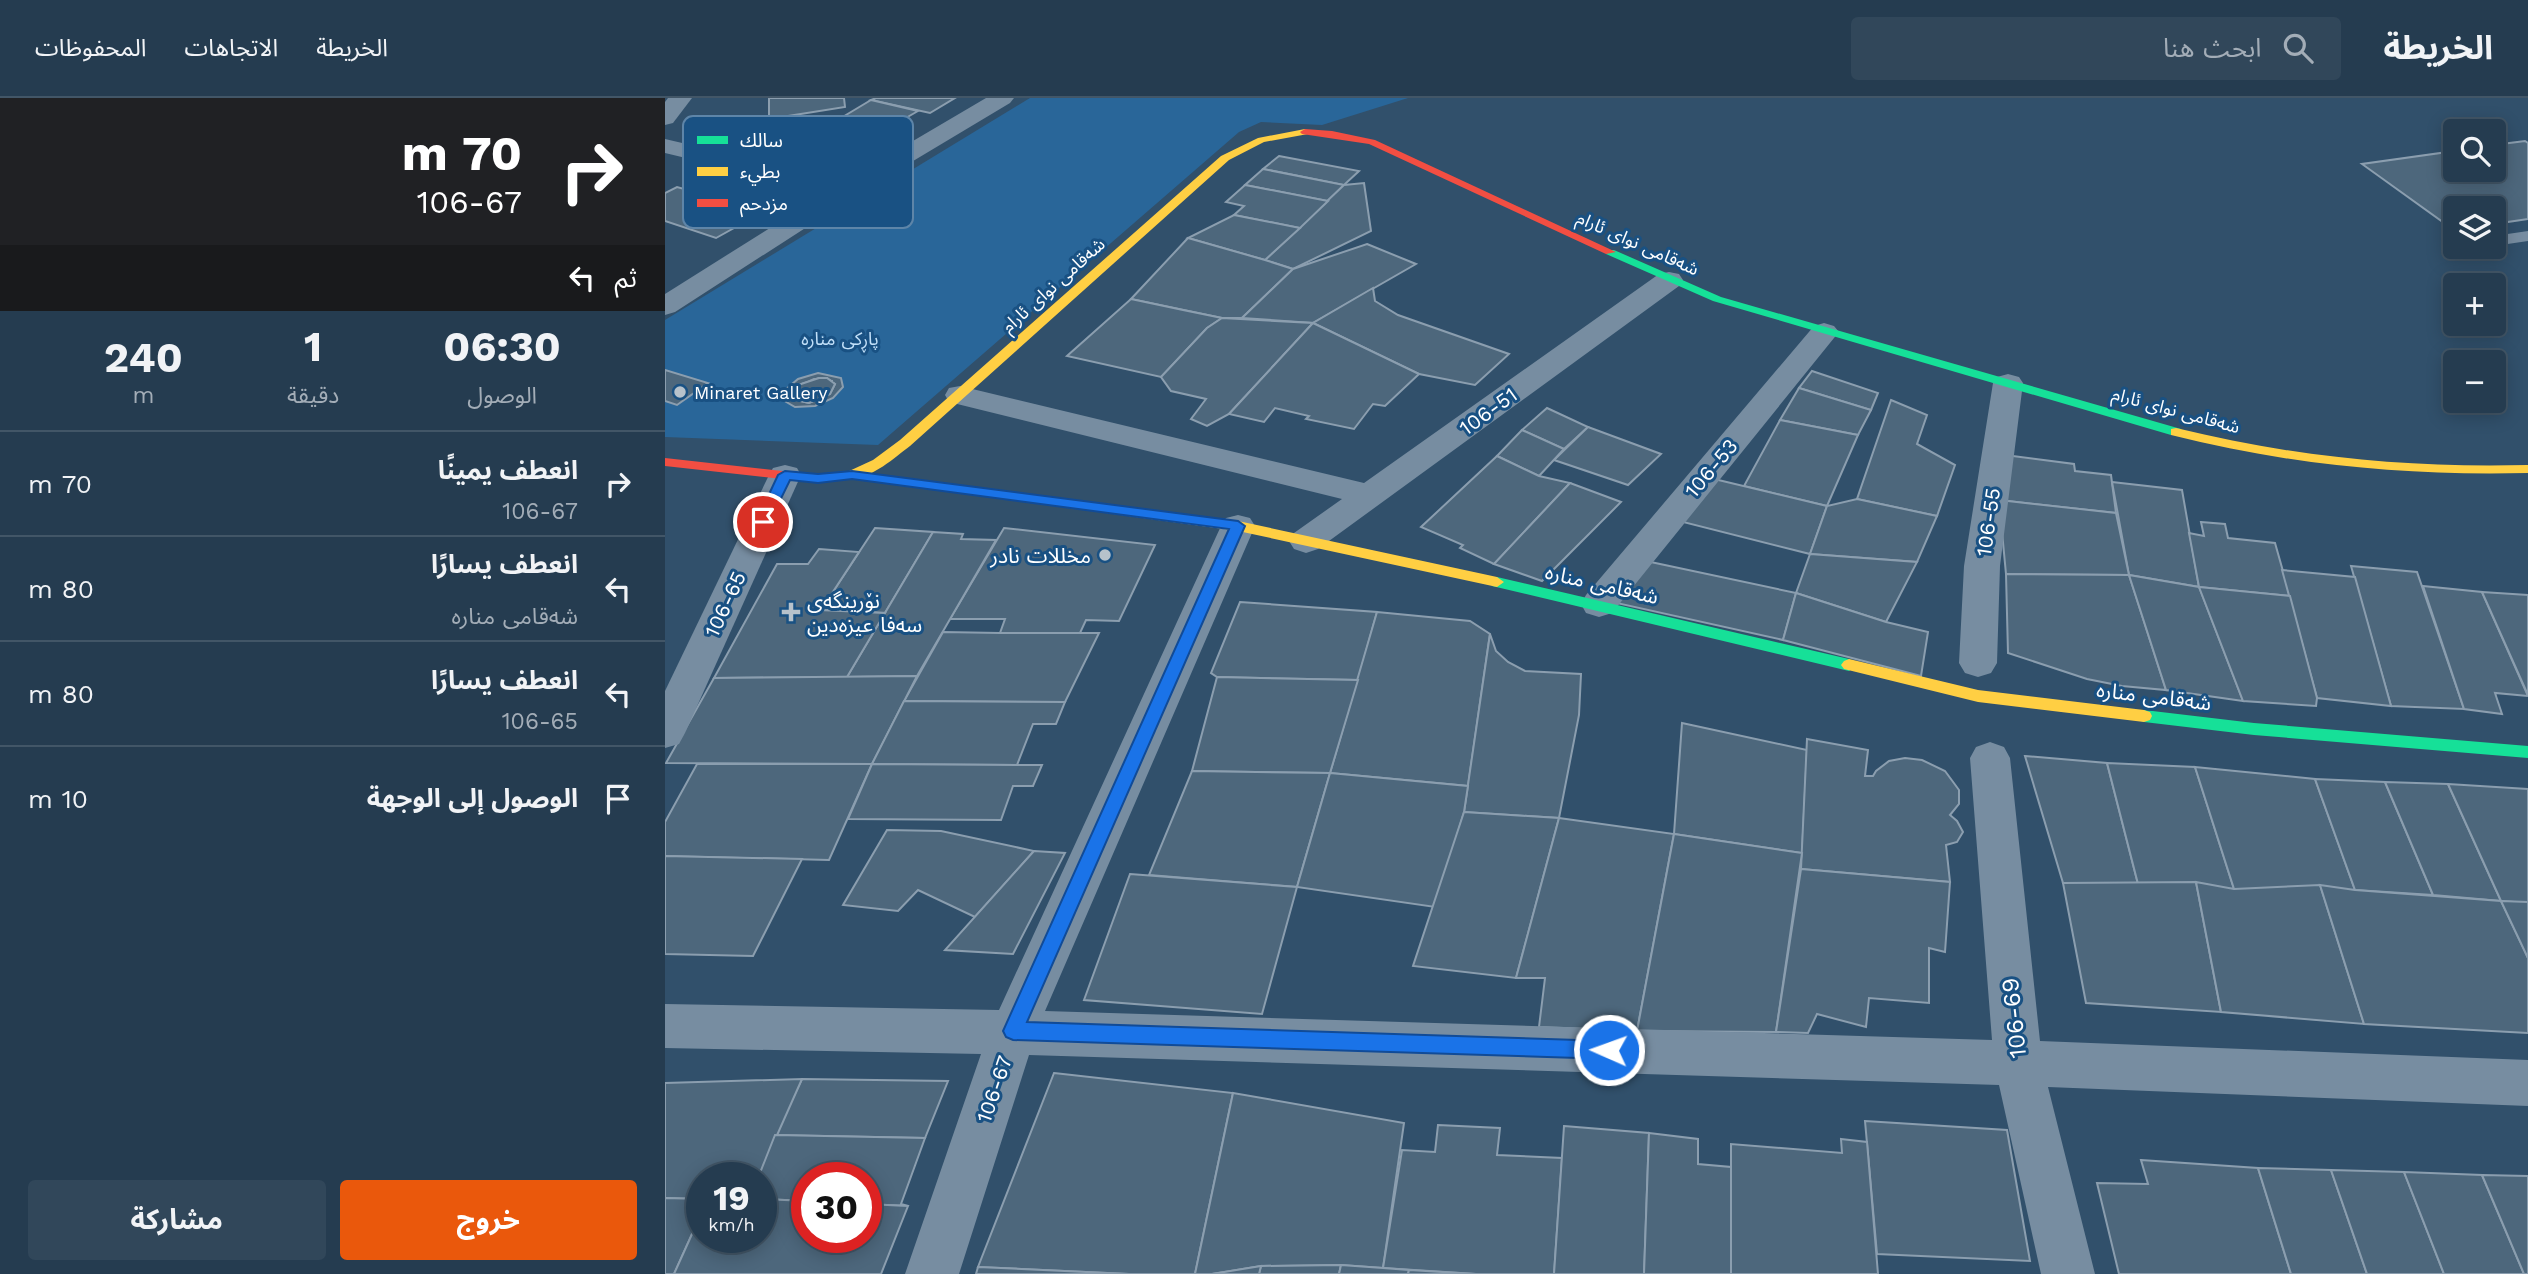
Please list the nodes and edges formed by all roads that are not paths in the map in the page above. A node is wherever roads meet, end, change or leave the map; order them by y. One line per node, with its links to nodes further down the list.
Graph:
1 (680, 98): 3 (street)
2 (1002, 98): 6 (street)
3 (665, 118)
4 (665, 146): 5 (street)
5 (683, 150)
6 (913, 152)
7 (789, 228): 11 (street)
8 (2528, 236): 9 (lane)
9 (2506, 239)
10 (1669, 280): 12 (street, شەقامی نوای ئارام); 14 (street, شەقامی نوای ئارام); 19 (street, 106-51)
11 (665, 306)
12 (1824, 332): 13 (street, شەقامی نوای ئارام); 22 (street, 106-53)
13 (2008, 383): 16 (street, شەقامی نوای ئارام); 23 (street, 106-55)
14 (960, 395): 18 (street, شەقامی نوای ئارام); 19 (street)
15 (665, 462): 17 (street, شەقامی منارە)
16 (2528, 469)
17 (785, 475): 18 (street, شەقامی منارە); 24 (street, 106-65)
18 (852, 475): 20 (street, شەقامی منارە)
19 (1370, 495): 21 (street, 106-51)
20 (1238, 526): 21 (street, شەقامی منارە); 28 (street, 106-67)
21 (1307, 541): 22 (street, شەقامی منارە)
22 (1599, 604): 25 (street, شەقامی منارە)
23 (1978, 663)
24 (665, 733)
25 (2528, 752)
26 (1990, 758): 29 (street, 106-69)
27 (665, 1026): 28 (street)
28 (1013, 1031): 29 (street); 31 (street, 106-67)
29 (2018, 1062): 30 (street); 32 (street, 106-69)
30 (2528, 1083)
31 (932, 1274)
32 (2067, 1274)

